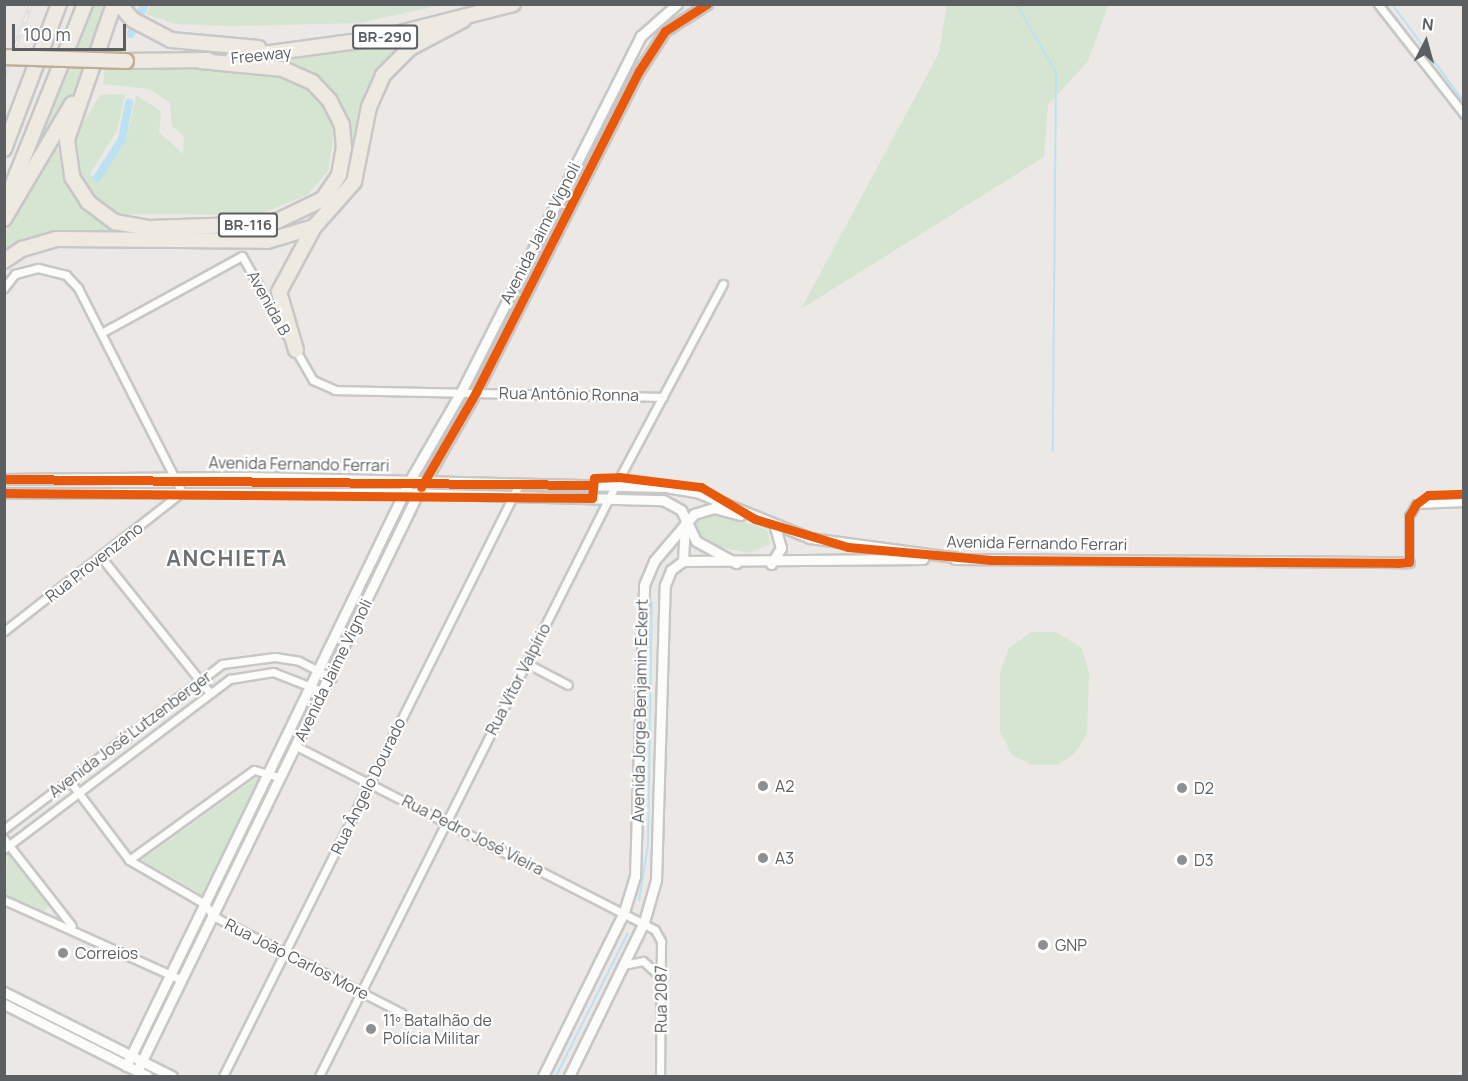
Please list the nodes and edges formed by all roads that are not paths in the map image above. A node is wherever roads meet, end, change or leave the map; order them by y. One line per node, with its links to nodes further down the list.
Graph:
1 (59, 4): 17 (highway)
2 (85, 4): 18 (highway)
3 (114, 4): 13 (highway, BR-116)
4 (119, 4): 10 (highway)
5 (513, 4): 9 (highway, Freeway / BR-290)
6 (677, 4): 15 (street, Avenida Jaime Vignoli)
7 (707, 4): 16 (street, Avenida Jaime Vignoli)
8 (1378, 4): 14 (street)
9 (463, 20): 10 (highway, Freeway / BR-290); 20 (highway)
10 (306, 50): 12 (highway, Freeway / BR-290)
11 (4, 57): 12 (highway, Freeway / BR-116, bridge)
12 (200, 61): 13 (highway, BR-116)
13 (83, 87): 19 (highway)
14 (1464, 114)
15 (596, 125): 16 (street); 26 (street, Avenida Jaime Vignoli)
16 (609, 132): 27 (street, Avenida Jaime Vignoli)
17 (4, 149)
18 (4, 206)
19 (4, 219)
20 (314, 227): 21 (highway); 25 (highway)
21 (4, 261)
22 (723, 284): 28 (street, Rua Vítor Valpírio)
23 (4, 288): 24 (street)
24 (103, 332): 25 (street, Avenida B); 29 (street)
25 (296, 350): 26 (street, Avenida B)
26 (461, 392): 27 (street, Rua Antônio Ronna); 32 (street, Avenida Jaime Vignoli)
27 (476, 392): 28 (street, Rua Antônio Ronna); 33 (street, Avenida Jaime Vignoli)
28 (663, 397): 36 (street, Rua Vítor Valpírio)
29 (179, 477): 30 (street, Avenida Fernando Ferrari); 31 (street, Avenida Fernando Ferrari); 37 (street)
30 (255, 477): 32 (street, Avenida Fernando Ferrari); 38 (street)
31 (4, 479)
32 (410, 480): 33 (street, Avenida Fernando Ferrari); 40 (street, Avenida Jaime Vignoli)
33 (424, 481): 34 (street, Avenida Fernando Ferrari); 41 (street, Avenida Jaime Vignoli)
34 (492, 483): 35 (street, Avenida Fernando Ferrari); 42 (street)
35 (519, 484): 36 (street, Avenida Fernando Ferrari); 42 (street, Rua Ângelo Dourado)
36 (615, 486): 43 (street, Rua Vítor Valpírio); 45 (street, Avenida Fernando Ferrari)
37 (182, 492): 38 (street, Avenida Fernando Ferrari); 39 (street, Avenida Fernando Ferrari); 48 (street, Rua Provenzano)
38 (254, 492): 40 (street, Avenida Fernando Ferrari)
39 (4, 493)
40 (405, 493): 41 (street, Avenida Fernando Ferrari); 56 (street, Avenida Jaime Vignoli)
41 (418, 493): 42 (street, Avenida Fernando Ferrari); 57 (street, Avenida Jaime Vignoli)
42 (514, 496): 43 (street, Avenida Fernando Ferrari); 66 (street, Rua Ângelo Dourado)
43 (609, 498): 46 (street, Avenida Fernando Ferrari); 55 (street, Rua Vítor Valpírio)
44 (1464, 502): 51 (street, Avenida Fernando Ferrari)
45 (755, 519): 46 (street); 47 (street, Avenida Fernando Ferrari)
46 (685, 523): 50 (street); 52 (street, Avenida Fernando Ferrari); 74 (street, Avenida Jorge Benjamin Eckert)
47 (774, 526): 49 (street, Avenida Fernando Ferrari); 53 (street)
48 (101, 557): 54 (street, Rua Provenzano); 58 (street)
49 (959, 558): 51 (street, Avenida Fernando Ferrari); 53 (street, Avenida Fernando Ferrari)
50 (683, 561): 52 (street, Avenida Fernando Ferrari); 76 (street, Avenida Jorge Benjamin Eckert)
51 (1408, 562)
52 (736, 563): 53 (street, Avenida Fernando Ferrari)
53 (771, 564)
54 (4, 631)
55 (526, 663): 59 (street); 68 (street, Rua Vítor Valpírio)
56 (321, 673): 57 (street, Avenida José Lutzenberger); 58 (street, Avenida José Lutzenberger); 60 (street, Avenida Jaime Vignoli)
57 (332, 678): 62 (street, Avenida Jaime Vignoli)
58 (200, 680): 61 (street); 65 (street, Avenida José Lutzenberger)
59 (568, 685)
60 (314, 687): 61 (street, Avenida José Lutzenberger); 62 (street, Avenida José Lutzenberger); 64 (street, Avenida Jaime Vignoli)
61 (209, 692): 67 (street, Avenida José Lutzenberger)
62 (324, 692): 63 (street, Avenida Jaime Vignoli)
63 (296, 746): 64 (street, Avenida Jaime Vignoli); 66 (street, Rua Pedro José Vieira)
64 (275, 775): 71 (street); 73 (street, Avenida Jaime Vignoli); 75 (street, Avenida Jaime Vignoli)
65 (69, 780): 67 (street, Rua João Carlos More); 69 (street, Avenida José Lutzenberger)
66 (370, 783): 68 (street, Rua Pedro José Vieira); 78 (street, Rua Ângelo Dourado)
67 (78, 792): 70 (street, Avenida José Lutzenberger); 71 (street, Rua João Carlos More)
68 (446, 822): 74 (street, Rua Pedro José Vieira); 84 (street, Rua Vítor Valpírio)
69 (4, 829)
70 (6, 844): 77 (street)
71 (129, 860): 73 (street, Rua João Carlos More)
72 (4, 900): 77 (street)
73 (205, 904): 75 (street, Rua João Carlos More); 80 (street, Avenida Jaime Vignoli)
74 (624, 912): 76 (street, Rua Pedro José Vieira); 97 (street, Avenida Jorge Benjamin Eckert)
75 (213, 916): 78 (street, Rua João Carlos More); 82 (street, Avenida Jaime Vignoli)
76 (647, 923): 79 (street, Avenida Jorge Benjamin Eckert); 81 (street, Rua 2087)
77 (74, 928): 80 (street)
78 (285, 954): 84 (street, Rua João Carlos More); 95 (street, Rua Ângelo Dourado)
79 (623, 965): 81 (street); 98 (street, Avenida Jorge Benjamin Eckert)
80 (172, 974): 82 (street); 89 (street, Avenida Jaime Vignoli)
81 (661, 977): 99 (street, Rua 2087)
82 (182, 980): 90 (street, Avenida Jaime Vignoli)
83 (4, 992): 87 (street)
84 (361, 992): 86 (street, Rua João Carlos More); 96 (street, Rua Vítor Valpírio)
85 (4, 1004): 88 (street)
86 (402, 1013)
87 (68, 1024): 88 (street); 89 (street)
88 (62, 1033): 91 (street)
89 (131, 1056): 90 (street); 91 (street, Avenida Jaime Vignoli)
90 (142, 1061): 92 (street, Avenida Jaime Vignoli); 94 (street)
91 (126, 1066): 92 (street)
92 (137, 1071): 93 (street)
93 (147, 1077)
94 (172, 1077)
95 (224, 1077)
96 (319, 1077)
97 (543, 1077)
98 (569, 1077)
99 (660, 1077)

